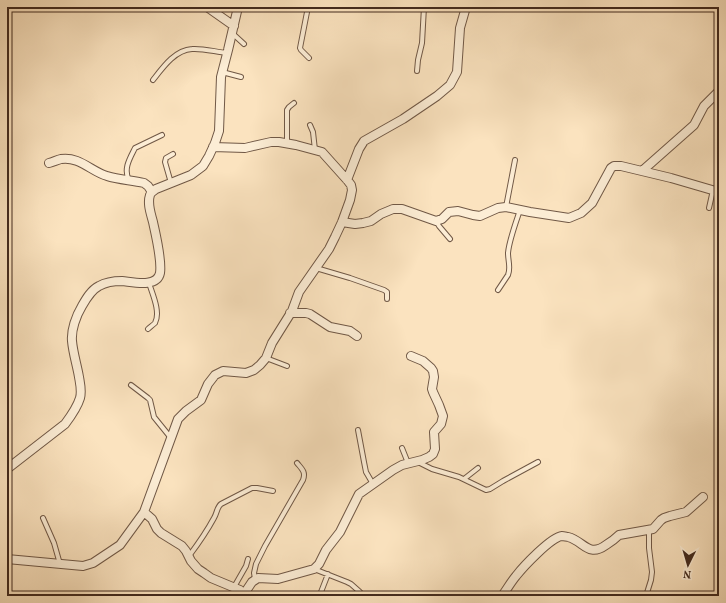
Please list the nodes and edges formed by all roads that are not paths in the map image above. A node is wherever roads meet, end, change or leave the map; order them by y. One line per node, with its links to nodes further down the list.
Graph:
1 (207, 7): 6 (street)
2 (238, 7): 6 (street)
3 (308, 7): 9 (lane)
4 (424, 7): 10 (lane)
5 (466, 7): 26 (street)
6 (233, 29): 7 (lane); 8 (street)
7 (244, 44)
8 (227, 53): 11 (street); 13 (lane)
9 (309, 58)
10 (417, 71)
11 (222, 72): 12 (lane); 19 (street)
12 (241, 76)
13 (154, 80)
14 (719, 91): 24 (street)
15 (294, 103): 18 (lane)
16 (310, 125): 20 (lane)
17 (162, 135): 25 (lane)
18 (287, 143): 19 (street); 20 (street)
19 (213, 147): 27 (street)
20 (315, 150): 26 (street)
21 (173, 154): 27 (lane)
22 (515, 160): 30 (lane)
23 (50, 163): 25 (street)
24 (642, 171): 28 (street); 32 (street)
25 (130, 180): 29 (street)
26 (347, 180): 34 (street)
27 (171, 183): 29 (street)
28 (716, 191): 31 (lane)
29 (152, 192): 37 (street)
30 (506, 207): 32 (street); 33 (street)
31 (709, 208)
32 (520, 210): 38 (lane)
33 (436, 221): 34 (street); 35 (lane)
34 (342, 222): 36 (street)
35 (450, 239)
36 (316, 268): 39 (lane); 40 (street)
37 (149, 282): 41 (lane); 55 (street)
38 (498, 290)
39 (387, 299)
40 (290, 314): 42 (street); 44 (street)
41 (148, 329)
42 (357, 336)
43 (411, 356): 50 (street)
44 (266, 358): 45 (lane); 48 (street)
45 (287, 366)
46 (132, 385): 48 (lane)
47 (358, 430): 57 (lane)
48 (171, 438): 60 (street)
49 (402, 448): 53 (lane)
50 (417, 461): 53 (street); 56 (lane)
51 (538, 462): 56 (lane)
52 (297, 463): 69 (lane)
53 (408, 463): 57 (street)
54 (478, 468): 56 (lane)
55 (7, 469)
56 (464, 479)
57 (373, 484): 67 (street)
58 (273, 491): 63 (lane)
59 (703, 497): 62 (street)
60 (144, 512): 63 (street); 66 (street)
61 (43, 518): 66 (lane)
62 (649, 530): 74 (street); 75 (lane)
63 (188, 556): 70 (street)
64 (7, 559): 66 (street)
65 (248, 559): 70 (lane)
66 (60, 564)
67 (314, 569): 68 (lane); 69 (street)
68 (328, 574): 71 (lane); 72 (lane)
69 (255, 580): 73 (street)
70 (233, 588): 73 (street)
71 (321, 592)
72 (360, 592)
73 (244, 595)
74 (502, 596)
75 (646, 596)

